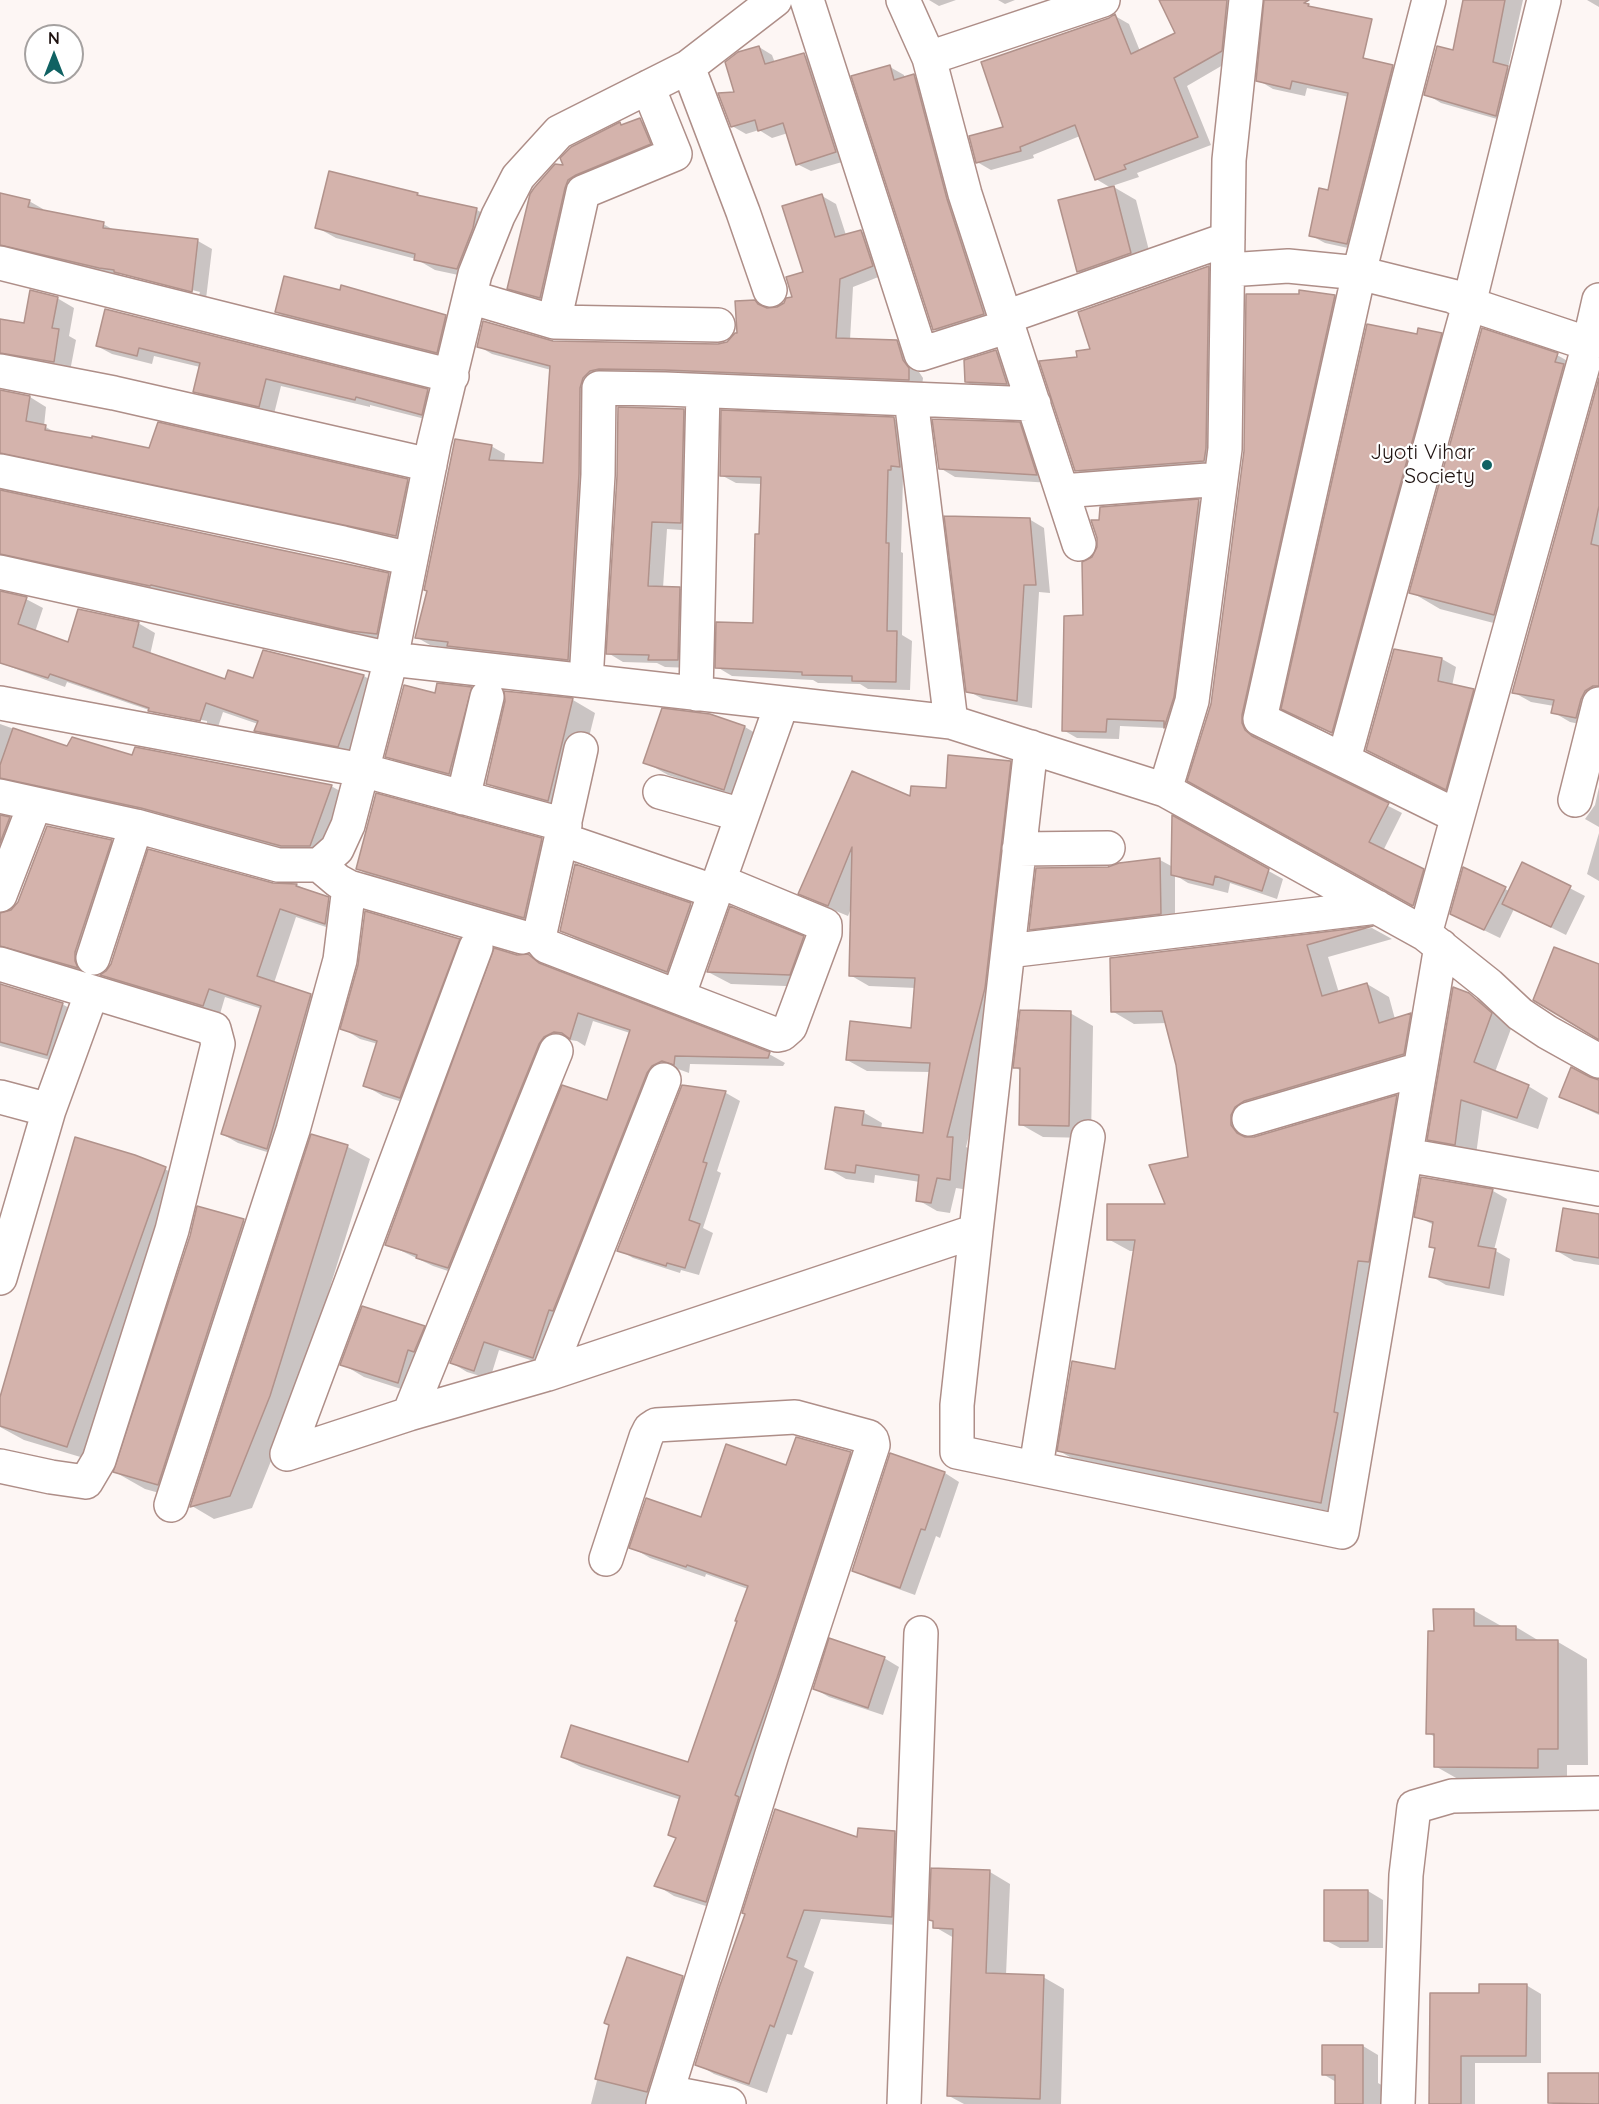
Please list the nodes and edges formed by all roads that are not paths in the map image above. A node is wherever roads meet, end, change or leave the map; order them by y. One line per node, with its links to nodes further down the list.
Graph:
1 (775, 0): 9 (street)
2 (807, 0): 18 (street)
3 (903, 0): 8 (street)
4 (1103, 0): 8 (street)
5 (1246, 0): 11 (street)
6 (1429, 0): 13 (street)
7 (1545, 0): 16 (street)
8 (929, 58): 18 (street)
9 (688, 67): 10 (street); 14 (street)
10 (648, 87): 15 (street); 17 (street)
11 (1228, 255): 13 (street); 18 (street); 28 (street)
12 (0, 263): 22 (street)
13 (1359, 273): 16 (street); 43 (street)
14 (770, 290)
15 (470, 297): 17 (street); 22 (street)
16 (1469, 304): 19 (street); 43 (street)
17 (554, 322): 20 (street)
18 (1007, 322): 25 (street)
19 (1595, 322): 52 (street)
20 (718, 326)
21 (0, 371): 26 (street)
22 (452, 376): 26 (street)
23 (703, 391): 24 (street); 34 (street); 35 (street)
24 (911, 399): 25 (street); 40 (street)
25 (1034, 404): 29 (street)
26 (430, 465): 31 (street)
27 (0, 471): 31 (street)
28 (1221, 479): 29 (street); 45 (street)
29 (1062, 491): 30 (street)
30 (1079, 544)
31 (410, 559): 33 (street)
32 (0, 572): 33 (street)
33 (391, 659): 34 (street); 44 (street)
34 (586, 681): 35 (street)
35 (696, 694): 38 (street)
36 (487, 697): 48 (street)
37 (0, 703): 44 (street)
38 (782, 704): 40 (street); 51 (street)
39 (1599, 704): 49 (street)
40 (951, 722): 41 (street)
41 (1031, 747): 45 (street); 56 (street)
42 (581, 749): 54 (street)
43 (1344, 759): 52 (street)
44 (362, 770): 48 (street); 57 (street)
45 (1165, 790): 61 (street)
46 (660, 792): 51 (street)
47 (0, 796): 50 (street)
48 (463, 798): 54 (street)
49 (1575, 800)
50 (35, 804): 53 (street); 60 (street)
51 (742, 815): 58 (street)
52 (1456, 816): 63 (street)
53 (136, 826): 57 (street); 66 (street)
54 (563, 832): 58 (street); 69 (street)
55 (1108, 848): 56 (street)
56 (1019, 849): 65 (street)
57 (319, 865): 59 (street)
58 (717, 886): 69 (street); 69 (street)
59 (349, 887): 62 (street); 86 (street)
60 (0, 895)
61 (1377, 907): 63 (street); 65 (street)
62 (522, 937)
63 (1433, 940): 71 (street); 72 (street)
64 (476, 947): 83 (street)
65 (1008, 951): 80 (street)
66 (93, 958)
67 (0, 964): 68 (street)
68 (92, 992): 75 (street); 84 (street)
69 (678, 997)
70 (556, 1051): 83 (street)
71 (1599, 1061)
72 (1420, 1069): 76 (street); 78 (street)
73 (664, 1080): 82 (street)
74 (0, 1097): 75 (street)
75 (49, 1110): 81 (street)
76 (1249, 1119)
77 (1088, 1137): 85 (street)
78 (1406, 1155): 79 (street); 85 (street)
79 (1599, 1189)
80 (976, 1231): 82 (street); 85 (street)
81 (0, 1278)
82 (548, 1374): 83 (street)
83 (409, 1414)
84 (0, 1466)
85 (1036, 1467)
86 (171, 1505)
87 (606, 1559): 90 (street)
88 (921, 1633): 92 (street)
89 (1599, 1793): 93 (street)
90 (665, 2098): 91 (street)
91 (729, 2104)
92 (904, 2104)
93 (1398, 2104)

